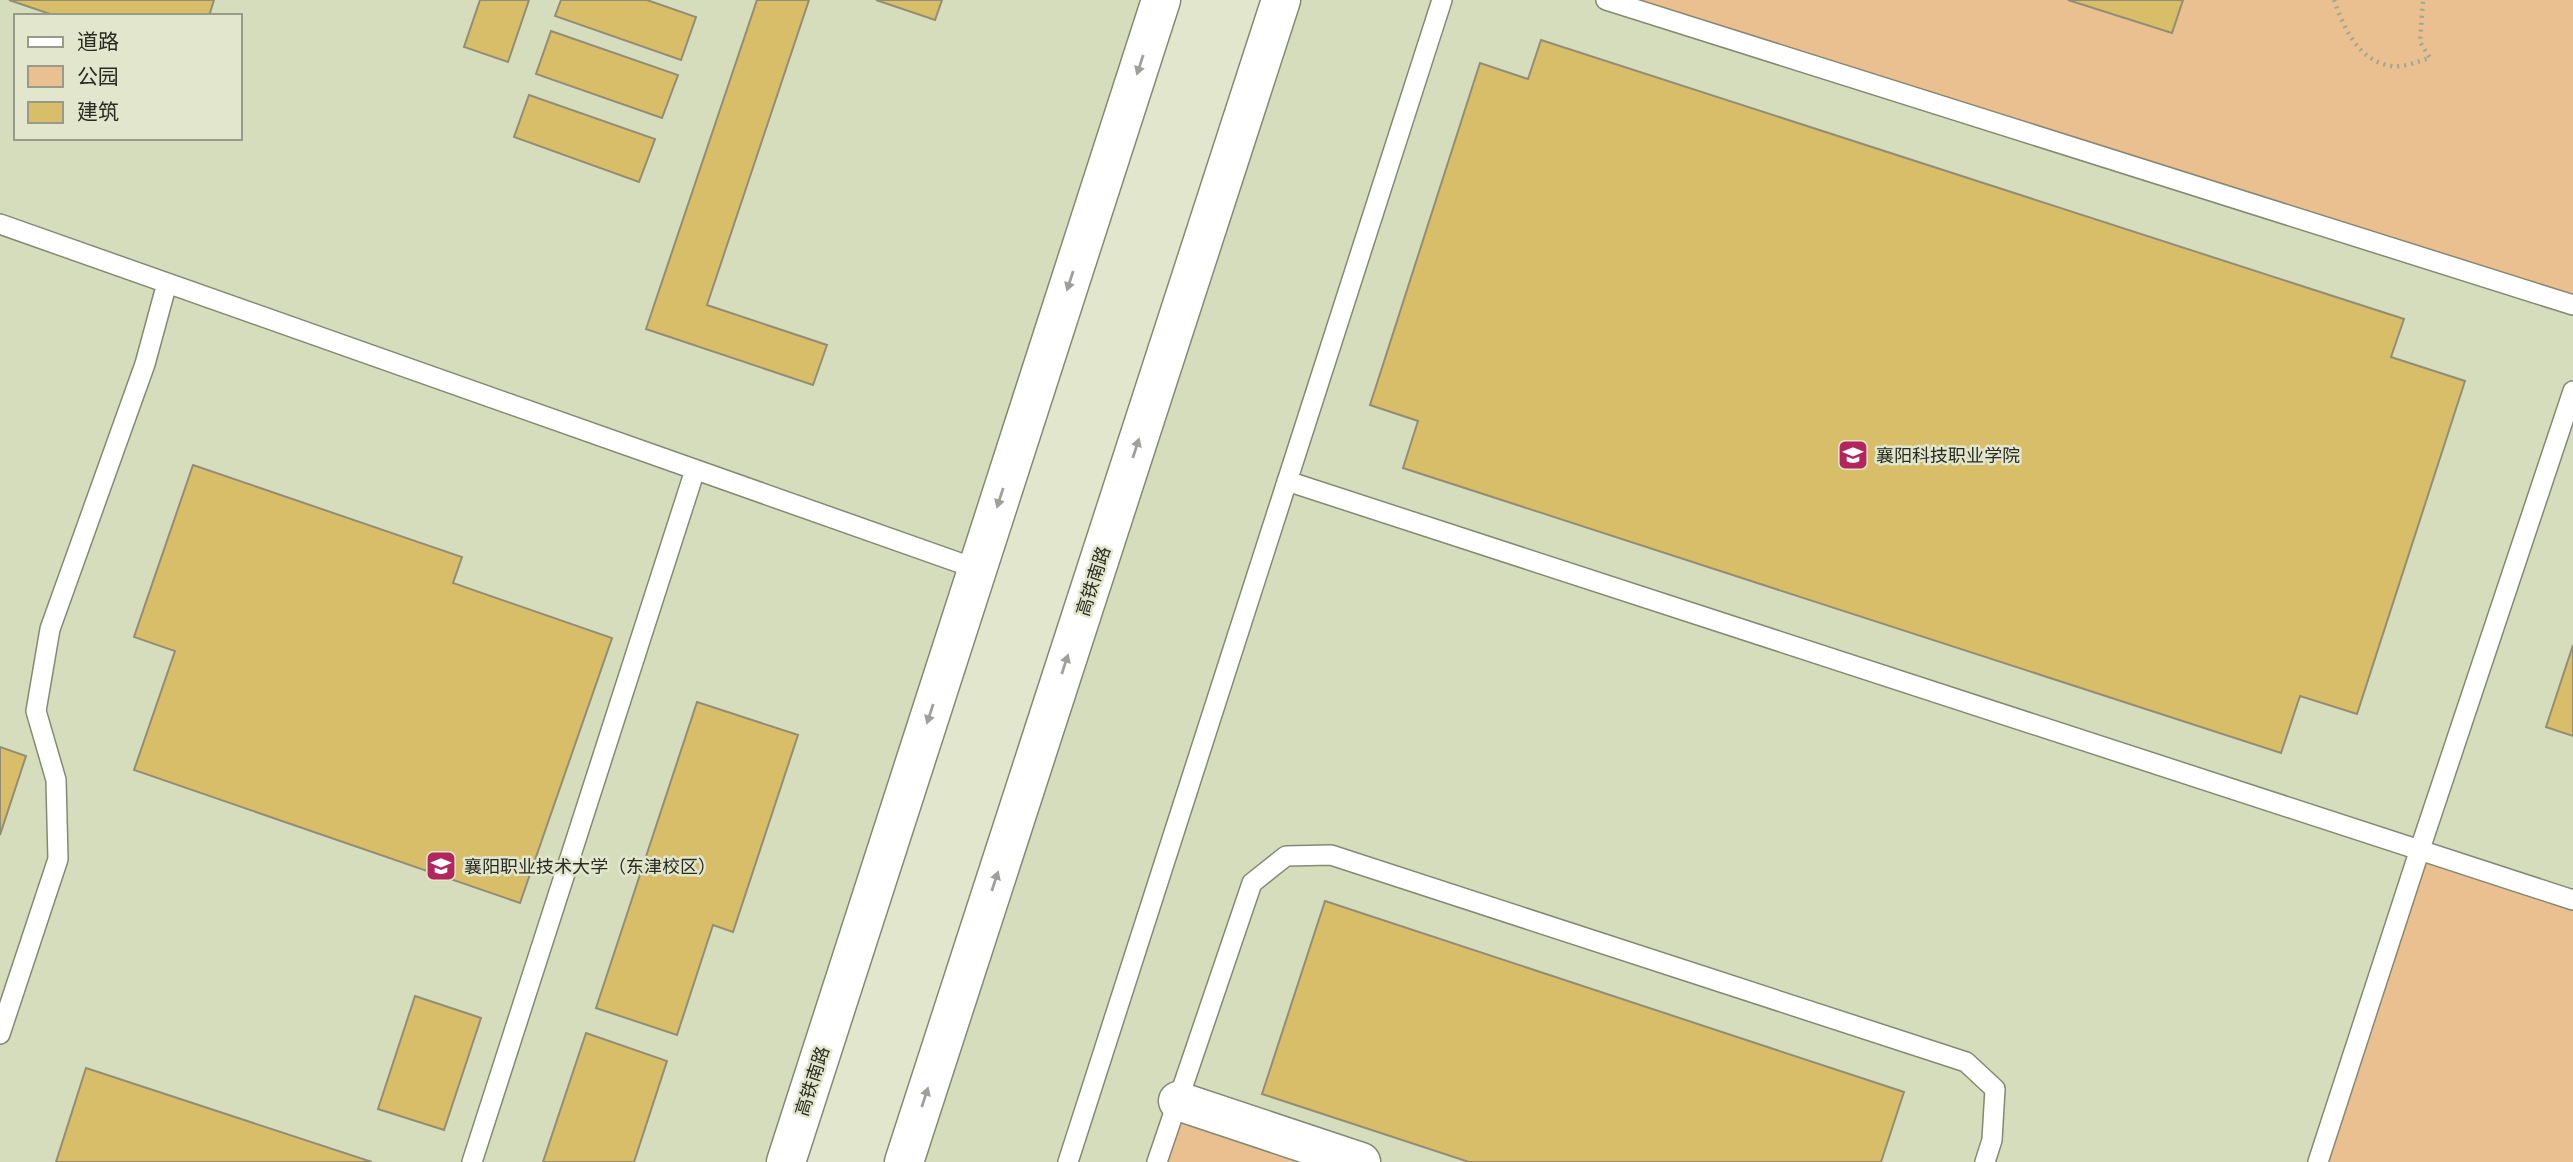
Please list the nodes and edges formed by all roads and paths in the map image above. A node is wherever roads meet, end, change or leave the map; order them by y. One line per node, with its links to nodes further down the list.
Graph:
1 (1161, 0): 13 (main road, 高铁南路, one-way to 13)
2 (1281, 0): 20 (main road, 高铁南路, one-way to 2)
3 (1441, 0): 12 (lane)
4 (1606, 0): 9 (lane)
5 (2334, 0): 6 (path)
6 (2423, 0)
7 (0, 224): 8 (lane)
8 (167, 283): 11 (lane); 16 (lane)
9 (2573, 305)
10 (2573, 391): 14 (lane)
11 (695, 470): 13 (lane); 18 (lane)
12 (1287, 481): 14 (lane); 21 (lane)
13 (977, 569): 19 (main road, 高铁南路, one-way to 19)
14 (2420, 849): 15 (lane); 25 (lane)
15 (2573, 900)
16 (0, 1034)
17 (1178, 1101): 22 (lane); 23 (main road); 24 (lane)
18 (472, 1162)
19 (786, 1162)
20 (904, 1162)
21 (1068, 1162)
22 (1157, 1162)
23 (1361, 1162)
24 (1984, 1162)
25 (2318, 1162)

